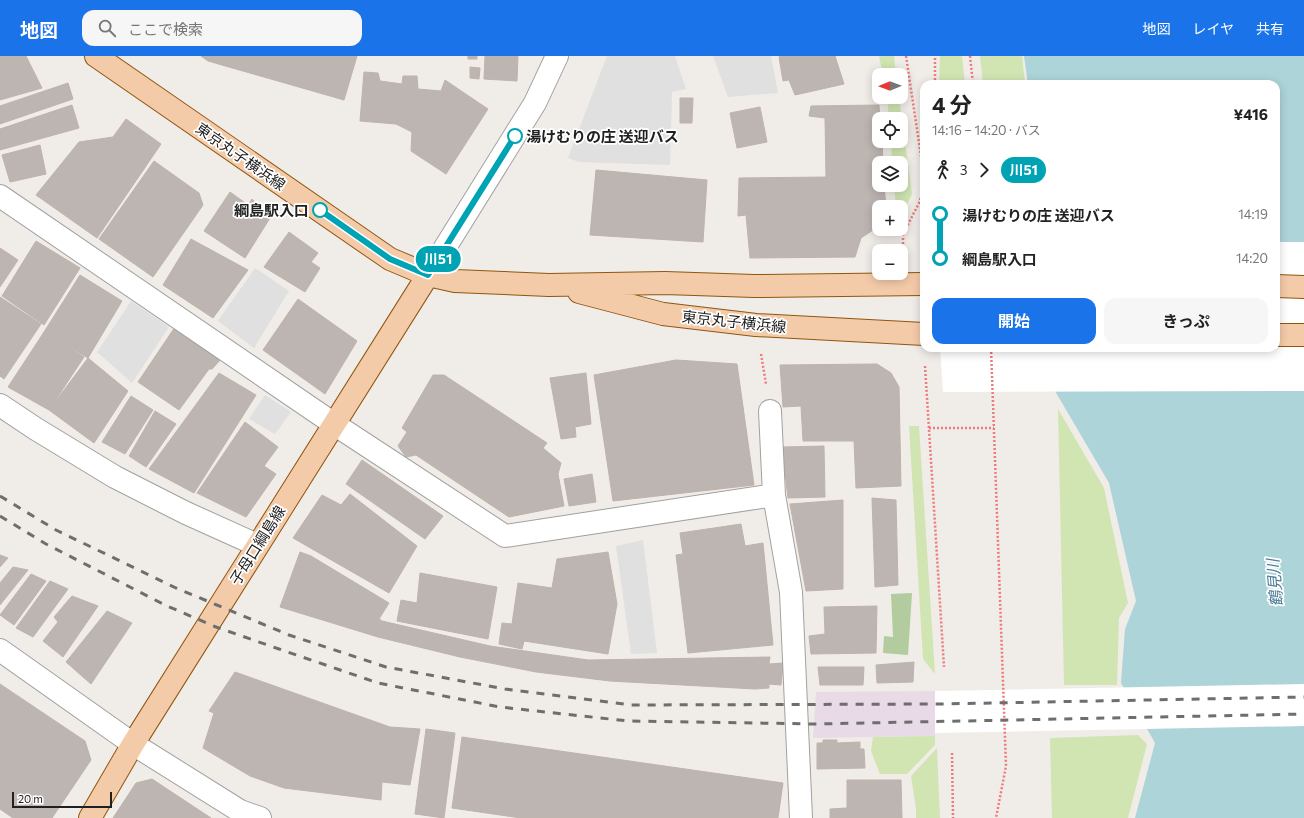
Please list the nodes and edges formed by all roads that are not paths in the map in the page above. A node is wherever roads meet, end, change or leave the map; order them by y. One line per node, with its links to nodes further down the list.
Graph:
1 (96, 56): 4 (main road, 東京丸子横浜線)
2 (557, 56): 4 (street)
3 (0, 196): 14 (street)
4 (428, 275): 6 (main road, 東京丸子横浜線); 14 (main road, 子母口綱島線)
5 (920, 284): 6 (main road, 東京丸子横浜線)
6 (549, 285): 9 (main road, 東京丸子横浜線)
7 (1280, 286): 8 (main road)
8 (1304, 286)
9 (920, 334)
10 (1280, 335): 11 (main road)
11 (1304, 335)
12 (0, 405): 16 (street)
13 (770, 411): 15 (street)
14 (334, 424): 15 (street); 16 (main road, 子母口綱島線)
15 (774, 495): 21 (street)
16 (257, 546): 18 (main road, 子母口綱島線)
17 (0, 650): 18 (street)
18 (133, 744): 19 (main road, 子母口綱島線); 20 (street)
19 (90, 818)
20 (260, 818)
21 (801, 818)

